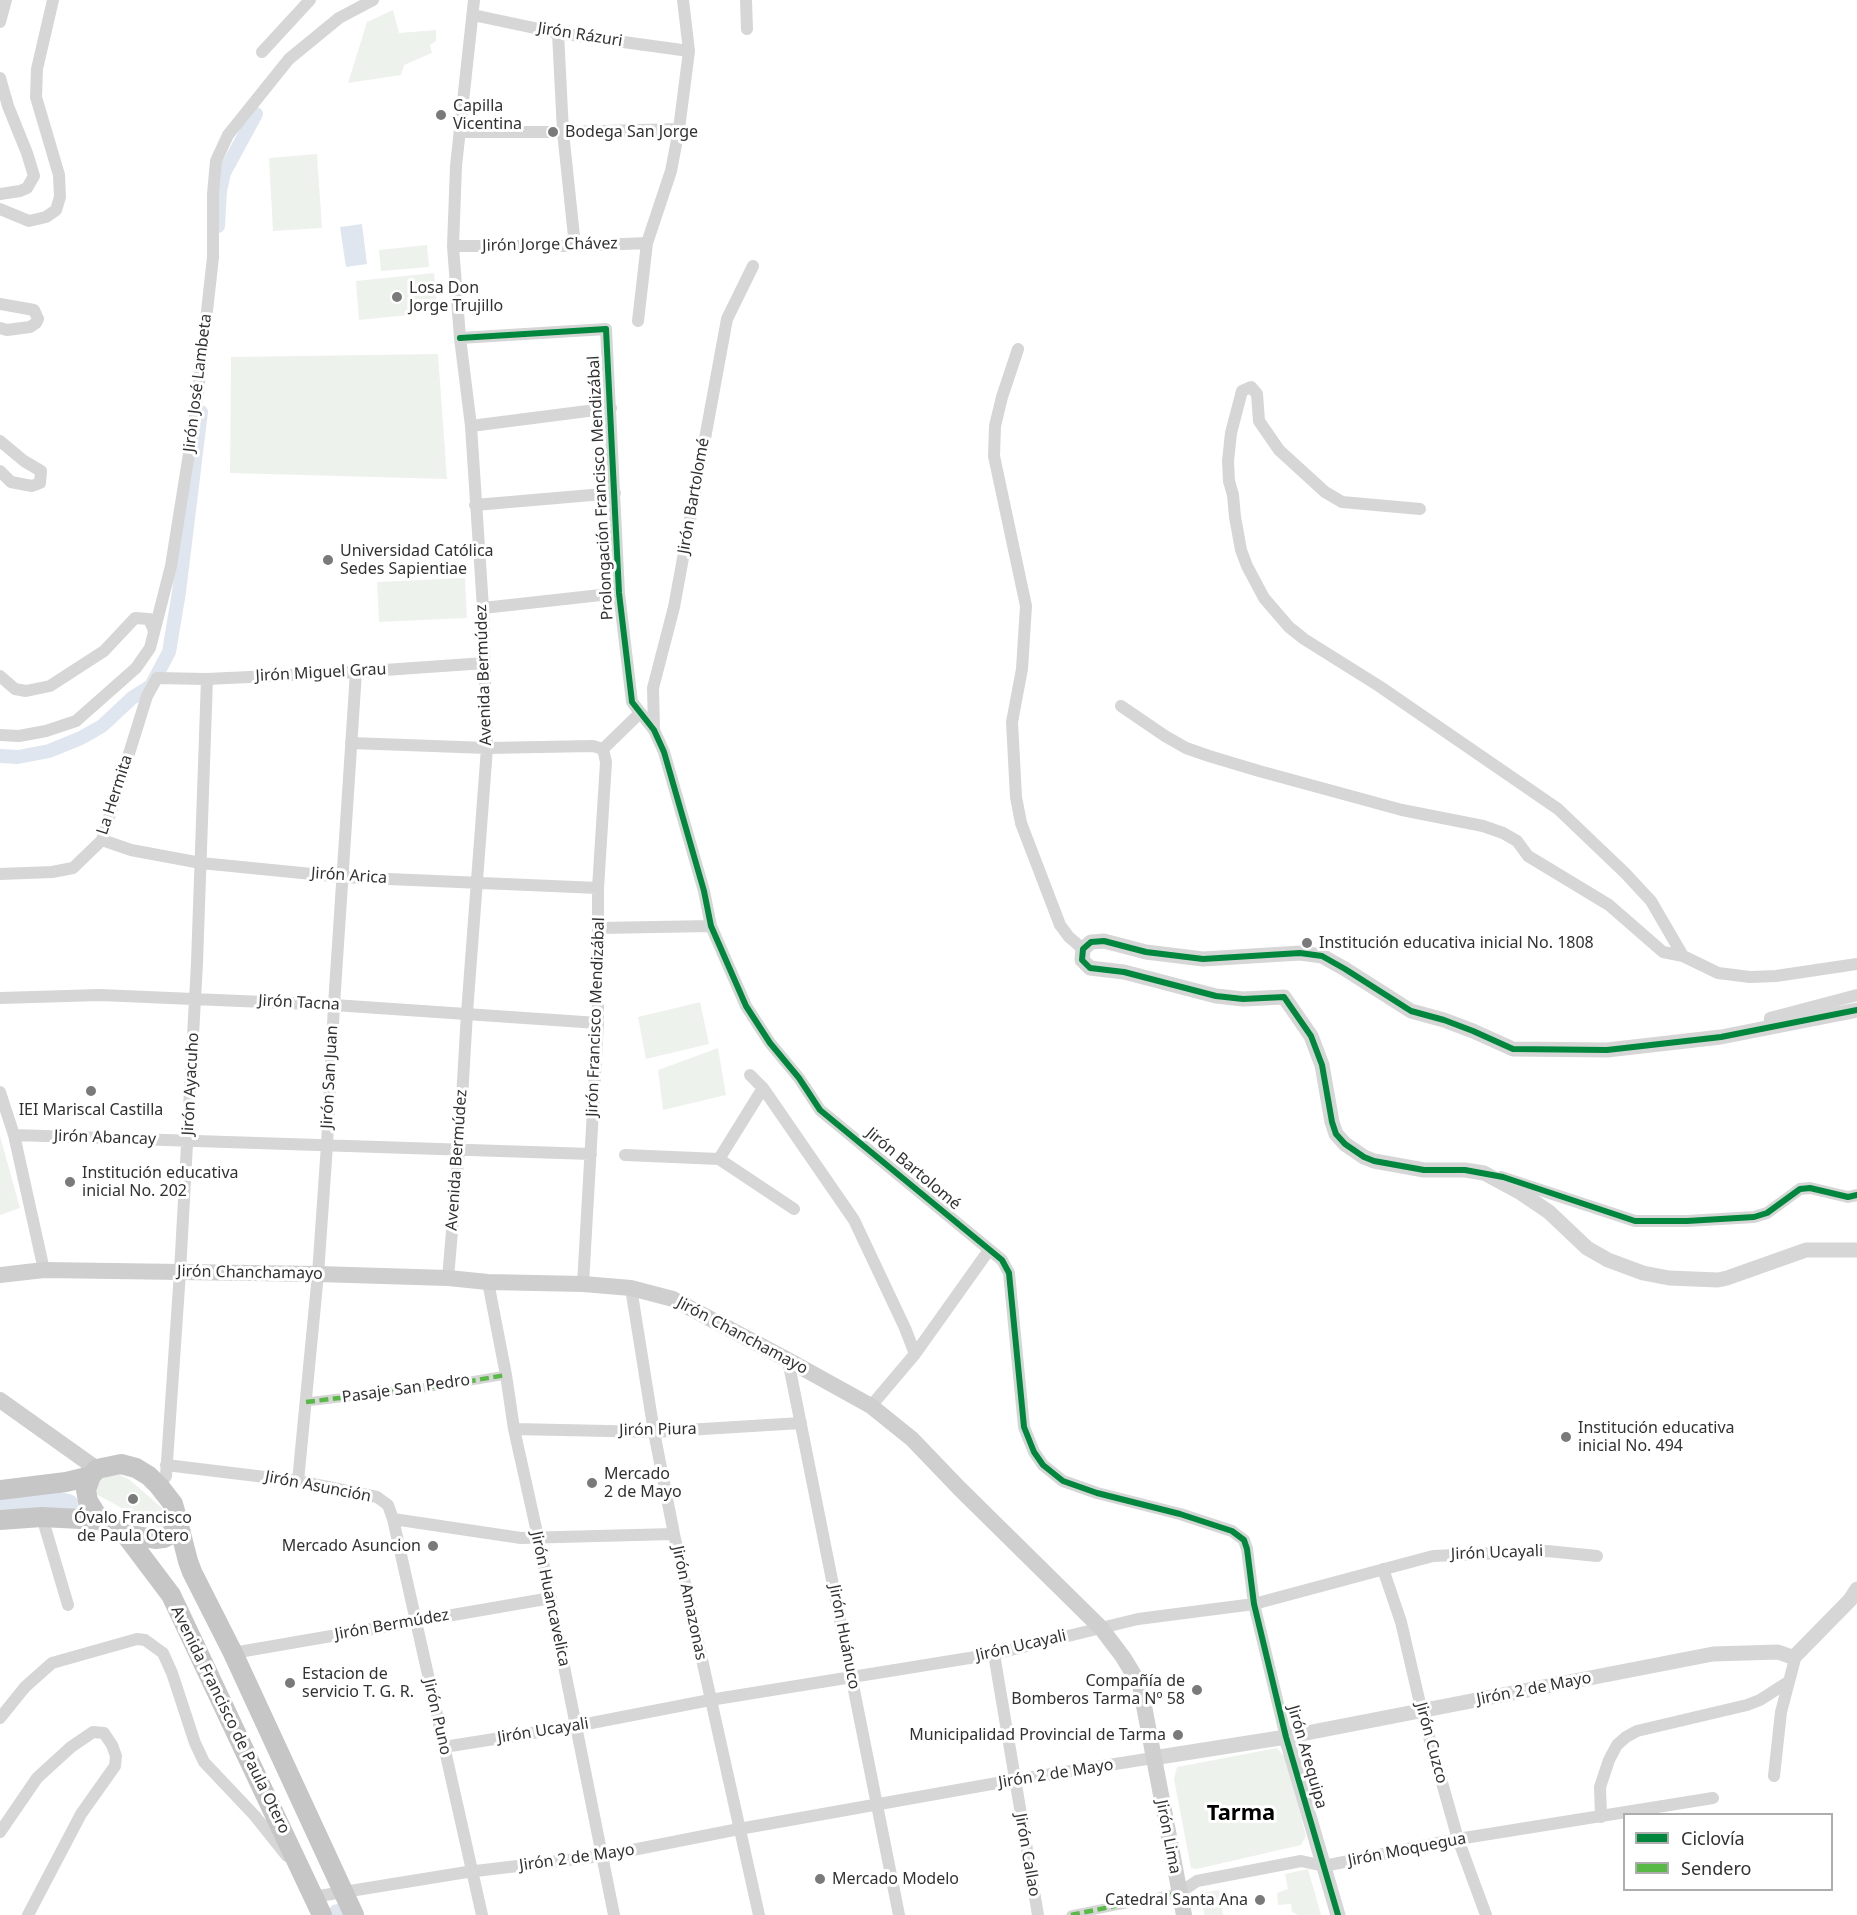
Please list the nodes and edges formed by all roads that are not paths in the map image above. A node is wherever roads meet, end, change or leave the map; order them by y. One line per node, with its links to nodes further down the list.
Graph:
1 (6, 0): 9 (street)
2 (52, 0): 19 (street)
3 (310, 0): 13 (street)
4 (373, 0): 38 (street, Jirón José Lambeta)
5 (474, 0): 8 (street, Avenida Bermúdez)
6 (683, 0): 12 (street)
7 (746, 0): 10 (street)
8 (473, 15): 11 (street, Jirón Rázuri); 16 (street, Avenida Bermúdez)
9 (0, 22)
10 (747, 29)
11 (558, 33): 12 (street, Jirón Rázuri); 17 (street)
12 (689, 51): 15 (street)
13 (262, 52)
14 (0, 78): 18 (street)
15 (679, 129): 17 (street); 20 (street)
16 (461, 132): 17 (street); 21 (street, Avenida Bermúdez)
17 (563, 132): 22 (street)
18 (0, 195)
19 (0, 209)
20 (647, 243): 22 (street, Jirón Jorge Chávez); 25 (street)
21 (453, 246): 22 (street, Jirón Jorge Chávez); 27 (street, Avenida Bermúdez)
22 (575, 246)
23 (753, 266): 46 (street, Jirón Bartolomé)
24 (0, 304): 26 (street)
25 (638, 321)
26 (0, 328)
27 (460, 338): 29 (street, Prolongación Francisco Mendizábal); 30 (street, Avenida Bermúdez)
28 (1018, 349): 59 (street)
29 (611, 408): 30 (street); 33 (street, Prolongación Francisco Mendizábal)
30 (471, 426): 34 (street, Avenida Bermúdez)
31 (0, 441): 32 (street)
32 (0, 471)
33 (615, 493): 34 (street); 36 (street, Prolongación Francisco Mendizábal)
34 (475, 505): 37 (street, Avenida Bermúdez)
35 (1420, 509): 60 (street)
36 (619, 592): 37 (street); 45 (street, Prolongación Francisco Mendizábal)
37 (483, 608): 39 (street, Avenida Bermúdez)
38 (154, 630): 41 (street); 47 (street, Jirón José Lambeta)
39 (485, 663): 40 (street, Jirón Miguel Grau); 49 (street, Avenida Bermúdez)
40 (356, 672): 43 (street, Jirón Miguel Grau); 48 (street, Jirón San Juan)
41 (0, 676)
42 (157, 678): 43 (street, Jirón Miguel Grau); 51 (street, La Hermita)
43 (207, 679): 52 (street, Jirón Ayacuho)
44 (1121, 706): 60 (street)
45 (640, 713): 46 (street, Jirón Bartolomé); 50 (street)
46 (654, 730): 57 (street, Jirón Bartolomé)
47 (0, 735)
48 (351, 742): 49 (street); 54 (street, Jirón San Juan)
49 (487, 748): 50 (street); 55 (street, Avenida Bermúdez)
50 (603, 749): 56 (street, Jirón Francisco Mendizábal)
51 (102, 840): 52 (street, Jirón Arica); 53 (street, La Hermita)
52 (201, 863): 54 (street, Jirón Arica); 64 (street, Jirón Ayacuho)
53 (0, 874)
54 (342, 877): 55 (street, Jirón Arica); 65 (street, Jirón San Juan)
55 (477, 883): 56 (street, Jirón Arica); 67 (street, Avenida Bermúdez)
56 (598, 888): 58 (street, Jirón Francisco Mendizábal)
57 (711, 926): 58 (street); 84 (street, Jirón Bartolomé)
58 (599, 928): 68 (street, Jirón Francisco Mendizábal)
59 (1083, 949): 69 (street); 80 (street)
60 (1683, 956): 61 (street)
61 (1857, 964)
62 (1857, 995): 69 (street)
63 (0, 998): 64 (street, Jirón Tacna)
64 (195, 999): 65 (street, Jirón Tacna); 74 (street, Jirón Ayacuho)
65 (334, 1005): 67 (street, Jirón Tacna); 75 (street, Jirón San Juan)
66 (1857, 1010): 69 (street)
67 (467, 1013): 68 (street, Jirón Tacna); 76 (street, Avenida Bermúdez)
68 (598, 1023): 77 (street, Jirón Francisco Mendizábal)
69 (1769, 1028)
70 (750, 1075): 71 (street)
71 (763, 1088): 79 (street); 93 (street)
72 (0, 1092): 73 (street)
73 (14, 1135): 74 (street, Jirón Abancay); 85 (street)
74 (187, 1141): 75 (street, Jirón Abancay); 86 (street, Jirón Ayacuho)
75 (327, 1145): 76 (street, Jirón Abancay); 87 (street, Jirón San Juan)
76 (459, 1149): 77 (street, Jirón Abancay); 89 (street, Avenida Bermúdez)
77 (591, 1154): 91 (street, Jirón Francisco Mendizábal)
78 (625, 1155): 79 (street)
79 (719, 1159): 82 (street)
80 (1484, 1173): 81 (street); 83 (street)
81 (1857, 1195)
82 (794, 1209)
83 (1857, 1250)
84 (989, 1251): 93 (street); 114 (street, Jirón Bartolomé)
85 (44, 1270): 86 (main road, Jirón Chanchamayo); 88 (main road, Jirón Chanchamayo)
86 (180, 1272): 87 (main road, Jirón Chanchamayo); 102 (street, Jirón Ayacuho)
87 (318, 1274): 89 (main road, Jirón Chanchamayo); 97 (street, Jirón San Juan)
88 (0, 1275)
89 (448, 1278): 90 (main road, Jirón Chanchamayo)
90 (488, 1282): 91 (main road, Jirón Chanchamayo); 95 (street, Jirón Huancavelica)
91 (583, 1284): 92 (main road, Jirón Chanchamayo)
92 (631, 1288): 94 (main road, Jirón Chanchamayo); 101 (street, Jirón Amazonas)
93 (915, 1354): 98 (street)
94 (788, 1360): 98 (main road, Jirón Chanchamayo); 99 (street, Jirón Huánuco)
95 (506, 1375): 97 (street, Pasaje San Pedro); 100 (street, Jirón Huancavelica)
96 (0, 1400): 103 (main road)
97 (306, 1402): 104 (street, Jirón San Juan)
98 (871, 1406): 123 (main road, Jirón Chanchamayo)
99 (801, 1424): 101 (street, Jirón Piura); 127 (street, Jirón Huánuco)
100 (514, 1429): 101 (street, Jirón Piura); 115 (street, Jirón Huancavelica)
101 (654, 1432): 113 (street, Jirón Amazonas)
102 (166, 1465): 104 (street, Jirón Asunción); 105 (street, Jirón Ayacuho)
103 (94, 1473): 105 (highway); 106 (highway); 110 (highway)
104 (298, 1481): 108 (street, Jirón Asunción)
105 (159, 1486): 111 (highway)
106 (0, 1490)
107 (42, 1517): 109 (highway); 110 (highway); 121 (street)
108 (393, 1519): 115 (street); 122 (street, Jirón Puno)
109 (0, 1520)
110 (100, 1520): 112 (highway)
111 (179, 1524): 112 (highway); 124 (highway, Avenida Francisco de Paula Otero)
112 (125, 1534): 149 (highway, Avenida Francisco de Paula Otero)
113 (674, 1534): 115 (street); 129 (street, Jirón Amazonas)
114 (1239, 1535): 120 (street, Jirón Arequipa)
115 (538, 1537): 118 (street, Jirón Huancavelica)
116 (1596, 1556): 117 (street, Jirón Ucayali)
117 (1383, 1569): 120 (street, Jirón Ucayali); 130 (street, Jirón Cuzco)
118 (551, 1598): 122 (street, Jirón Bermúdez); 132 (street, Jirón Huancavelica)
119 (1855, 1598): 126 (street)
120 (1254, 1604): 123 (street, Jirón Ucayali); 133 (street, Jirón Arequipa)
121 (68, 1605)
122 (416, 1621): 124 (street, Jirón Bermúdez); 134 (street, Jirón Puno)
123 (1101, 1628): 125 (street, Jirón Ucayali); 135 (main road, Jirón Chanchamayo)
124 (233, 1653): 150 (highway, Avenida Francisco de Paula Otero)
125 (994, 1654): 127 (street, Jirón Ucayali); 137 (street, Jirón Callao)
126 (1796, 1655): 128 (street); 130 (street, Jirón 2 de Mayo)
127 (852, 1678): 129 (street, Jirón Ucayali); 139 (street, Jirón Huánuco)
128 (1788, 1682): 136 (street); 142 (street)
129 (710, 1700): 132 (street, Jirón Ucayali); 143 (street, Jirón Amazonas)
130 (1422, 1712): 133 (street, Jirón 2 de Mayo); 145 (street, Jirón Cuzco)
131 (0, 1718): 149 (street)
132 (576, 1726): 134 (street, Jirón Ucayali); 146 (street, Jirón Huancavelica)
133 (1286, 1737): 135 (street, Jirón 2 de Mayo); 147 (street, Jirón Arequipa)
134 (444, 1747): 148 (street, Jirón Puno)
135 (1153, 1758): 137 (street, Jirón 2 de Mayo); 151 (main road, Jirón Lima)
136 (1774, 1776)
137 (1014, 1780): 139 (street, Jirón 2 de Mayo); 159 (street, Jirón Callao)
138 (1713, 1798): 141 (street, Jirón Moquegua)
139 (877, 1805): 143 (street, Jirón 2 de Mayo); 158 (street, Jirón Huánuco)
140 (1623, 1813): 142 (street, Jirón Moquegua)
141 (1625, 1813)
142 (1601, 1817): 145 (street, Jirón Moquegua)
143 (739, 1829): 146 (street, Jirón 2 de Mayo); 157 (street, Jirón Amazonas)
144 (0, 1832): 153 (street)
145 (1458, 1839): 147 (street, Jirón Moquegua); 163 (street, Jirón Cuzco)
146 (602, 1856): 148 (street, Jirón 2 de Mayo); 156 (street, Jirón Huancavelica)
147 (1324, 1866): 151 (street, Jirón Moquegua); 162 (street, Jirón Arequipa)
148 (474, 1872): 150 (street, Jirón 2 de Mayo); 155 (street, Jirón Puno)
149 (303, 1875): 152 (highway, Avenida Francisco de Paula Otero)
150 (343, 1893): 152 (street, Jirón 2 de Mayo); 154 (highway, Avenida Francisco de Paula Otero)
151 (1179, 1893): 160 (street, Jirón Moquegua); 161 (main road, Jirón Lima)
152 (318, 1906)
153 (28, 1915)
154 (354, 1915)
155 (482, 1915)
156 (614, 1915)
157 (759, 1915)
158 (900, 1915)
159 (1038, 1915)
160 (1071, 1915)
161 (1184, 1915)
162 (1338, 1915)
163 (1486, 1915)

